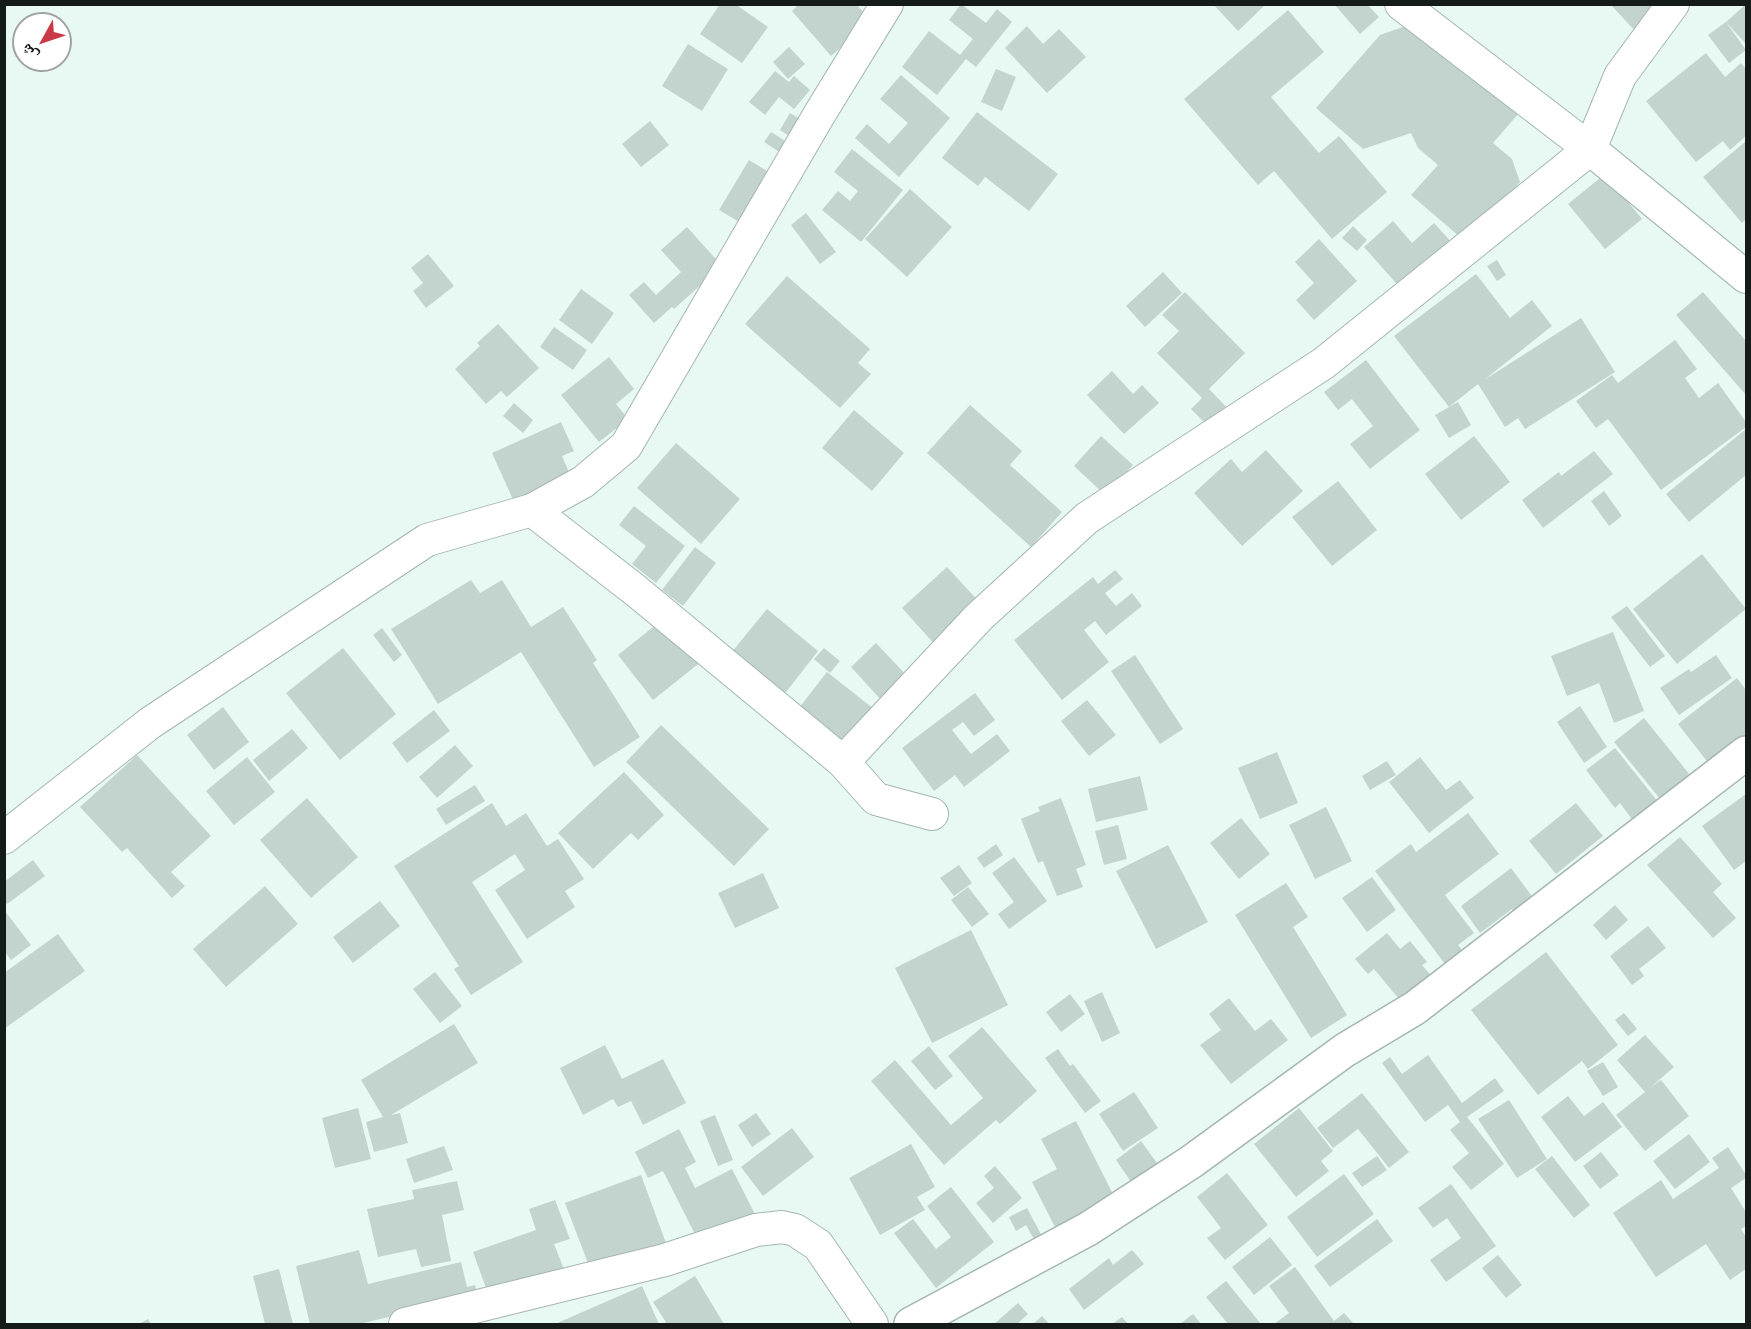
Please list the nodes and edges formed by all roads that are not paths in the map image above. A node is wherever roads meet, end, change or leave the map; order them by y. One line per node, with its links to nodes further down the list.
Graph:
1 (887, 4): 6 (street)
2 (1401, 4): 4 (street)
3 (1673, 4): 4 (street)
4 (1590, 148): 5 (street); 8 (street)
5 (1746, 277)
6 (532, 510): 8 (street); 10 (street)
7 (1746, 753): 13 (street)
8 (843, 762): 9 (street)
9 (932, 814)
10 (4, 838)
11 (405, 1324): 12 (street)
12 (872, 1324)
13 (911, 1324)

